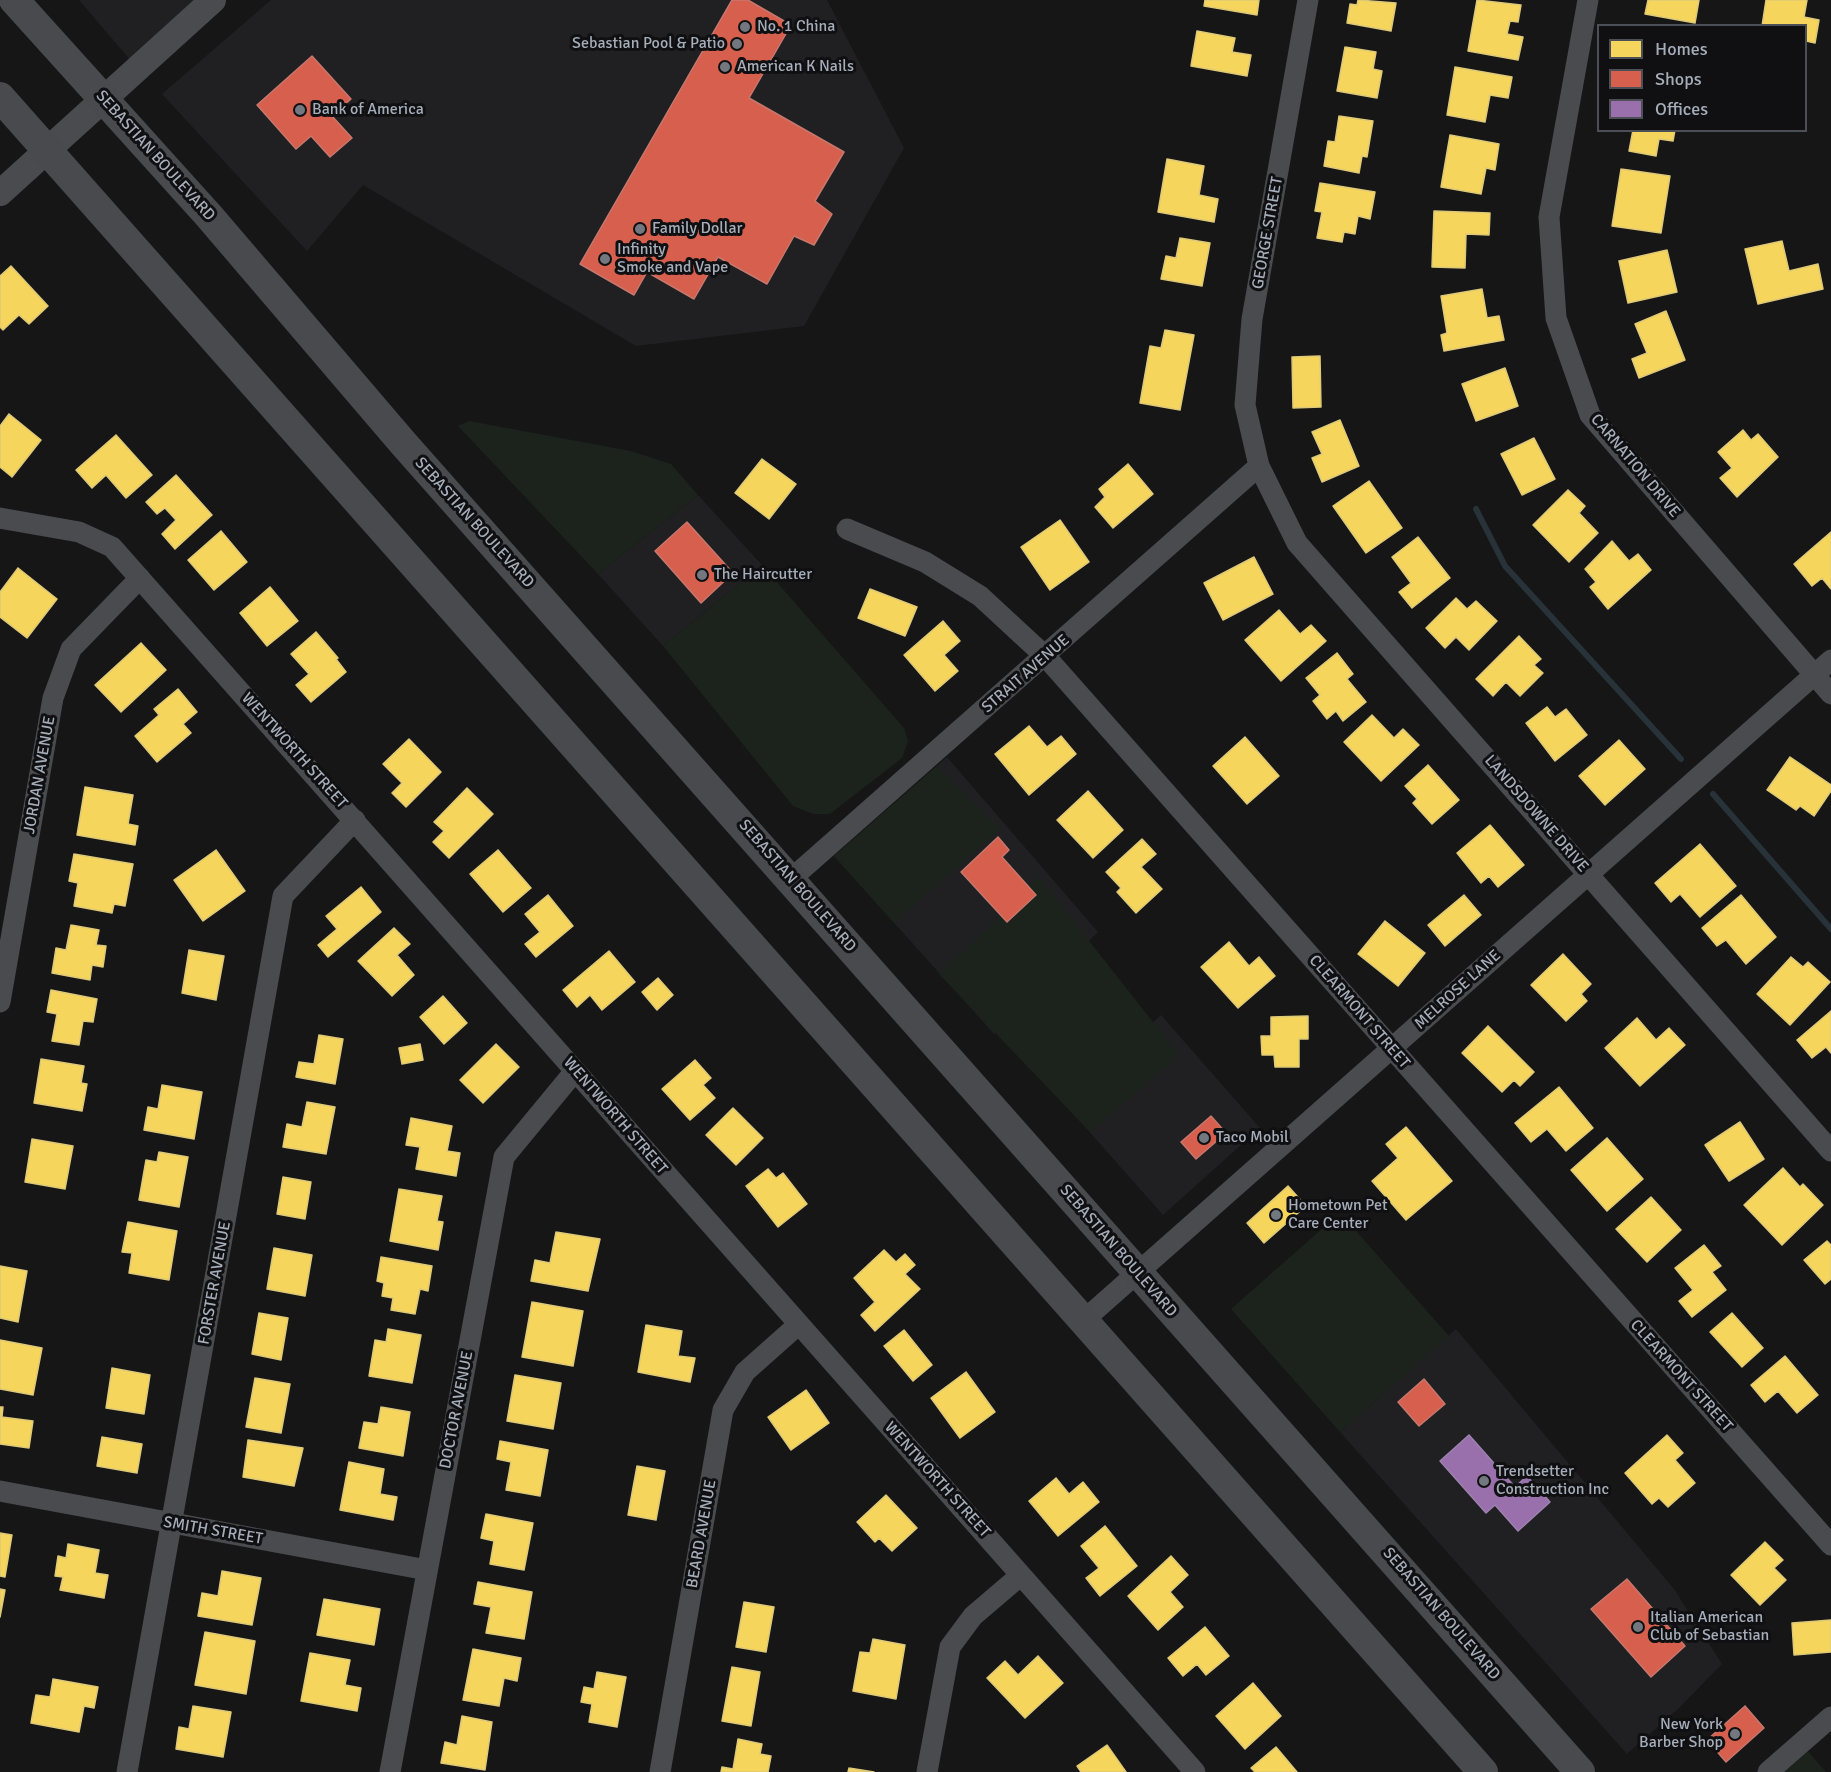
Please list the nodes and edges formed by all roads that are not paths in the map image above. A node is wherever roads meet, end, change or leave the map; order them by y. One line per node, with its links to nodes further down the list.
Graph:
1 (14, 0): 6 (main road, SEBASTIAN BOULEVARD)
2 (213, 0): 6 (street)
3 (1308, 0): 9 (street, GEORGE STREET)
4 (1588, 0): 15 (street, CARNATION DRIVE)
5 (0, 97): 7 (main road)
6 (105, 99): 7 (street); 19 (main road, SEBASTIAN BOULEVARD)
7 (47, 150): 8 (street); 25 (main road)
8 (0, 193)
9 (1259, 466): 13 (street, STRAIT AVENUE); 18 (street, LANDSDOWNE DRIVE)
10 (0, 518): 12 (street, WENTWORTH STREET)
11 (847, 529): 13 (street, CLEARMONT STREET)
12 (140, 578): 17 (street, WENTWORTH STREET); 20 (street, JORDAN AVENUE)
13 (1046, 657): 19 (street, STRAIT AVENUE); 21 (street, CLEARMONT STREET)
14 (1831, 660): 15 (street, MELROSE LANE)
15 (1814, 675): 16 (street, CARNATION DRIVE); 18 (street, MELROSE LANE)
16 (1831, 694)
17 (355, 820): 22 (street, WENTWORTH STREET); 28 (street, FORSTER AVENUE)
18 (1589, 874): 21 (street, MELROSE LANE); 23 (street, LANDSDOWNE DRIVE)
19 (791, 879): 24 (main road, SEBASTIAN BOULEVARD)
20 (0, 1002)
21 (1392, 1049): 24 (street, MELROSE LANE); 29 (street, CLEARMONT STREET)
22 (575, 1071): 26 (street, WENTWORTH STREET); 30 (street, DOCTOR AVENUE)
23 (1831, 1151)
24 (1137, 1274): 25 (street, MELROSE LANE); 39 (main road, SEBASTIAN BOULEVARD)
25 (1084, 1320): 38 (main road)
26 (799, 1324): 31 (street, WENTWORTH STREET); 35 (street, BEARD AVENUE)
27 (0, 1491): 28 (street, SMITH STREET)
28 (172, 1524): 30 (street, SMITH STREET); 33 (street, FORSTER AVENUE)
29 (1831, 1545)
30 (427, 1570): 34 (street, DOCTOR AVENUE)
31 (1021, 1575): 36 (street); 37 (street, WENTWORTH STREET)
32 (1831, 1717): 40 (street)
33 (127, 1772)
34 (390, 1772)
35 (660, 1772)
36 (927, 1772)
37 (1195, 1772)
38 (1483, 1772)
39 (1580, 1772)
40 (1768, 1772)

